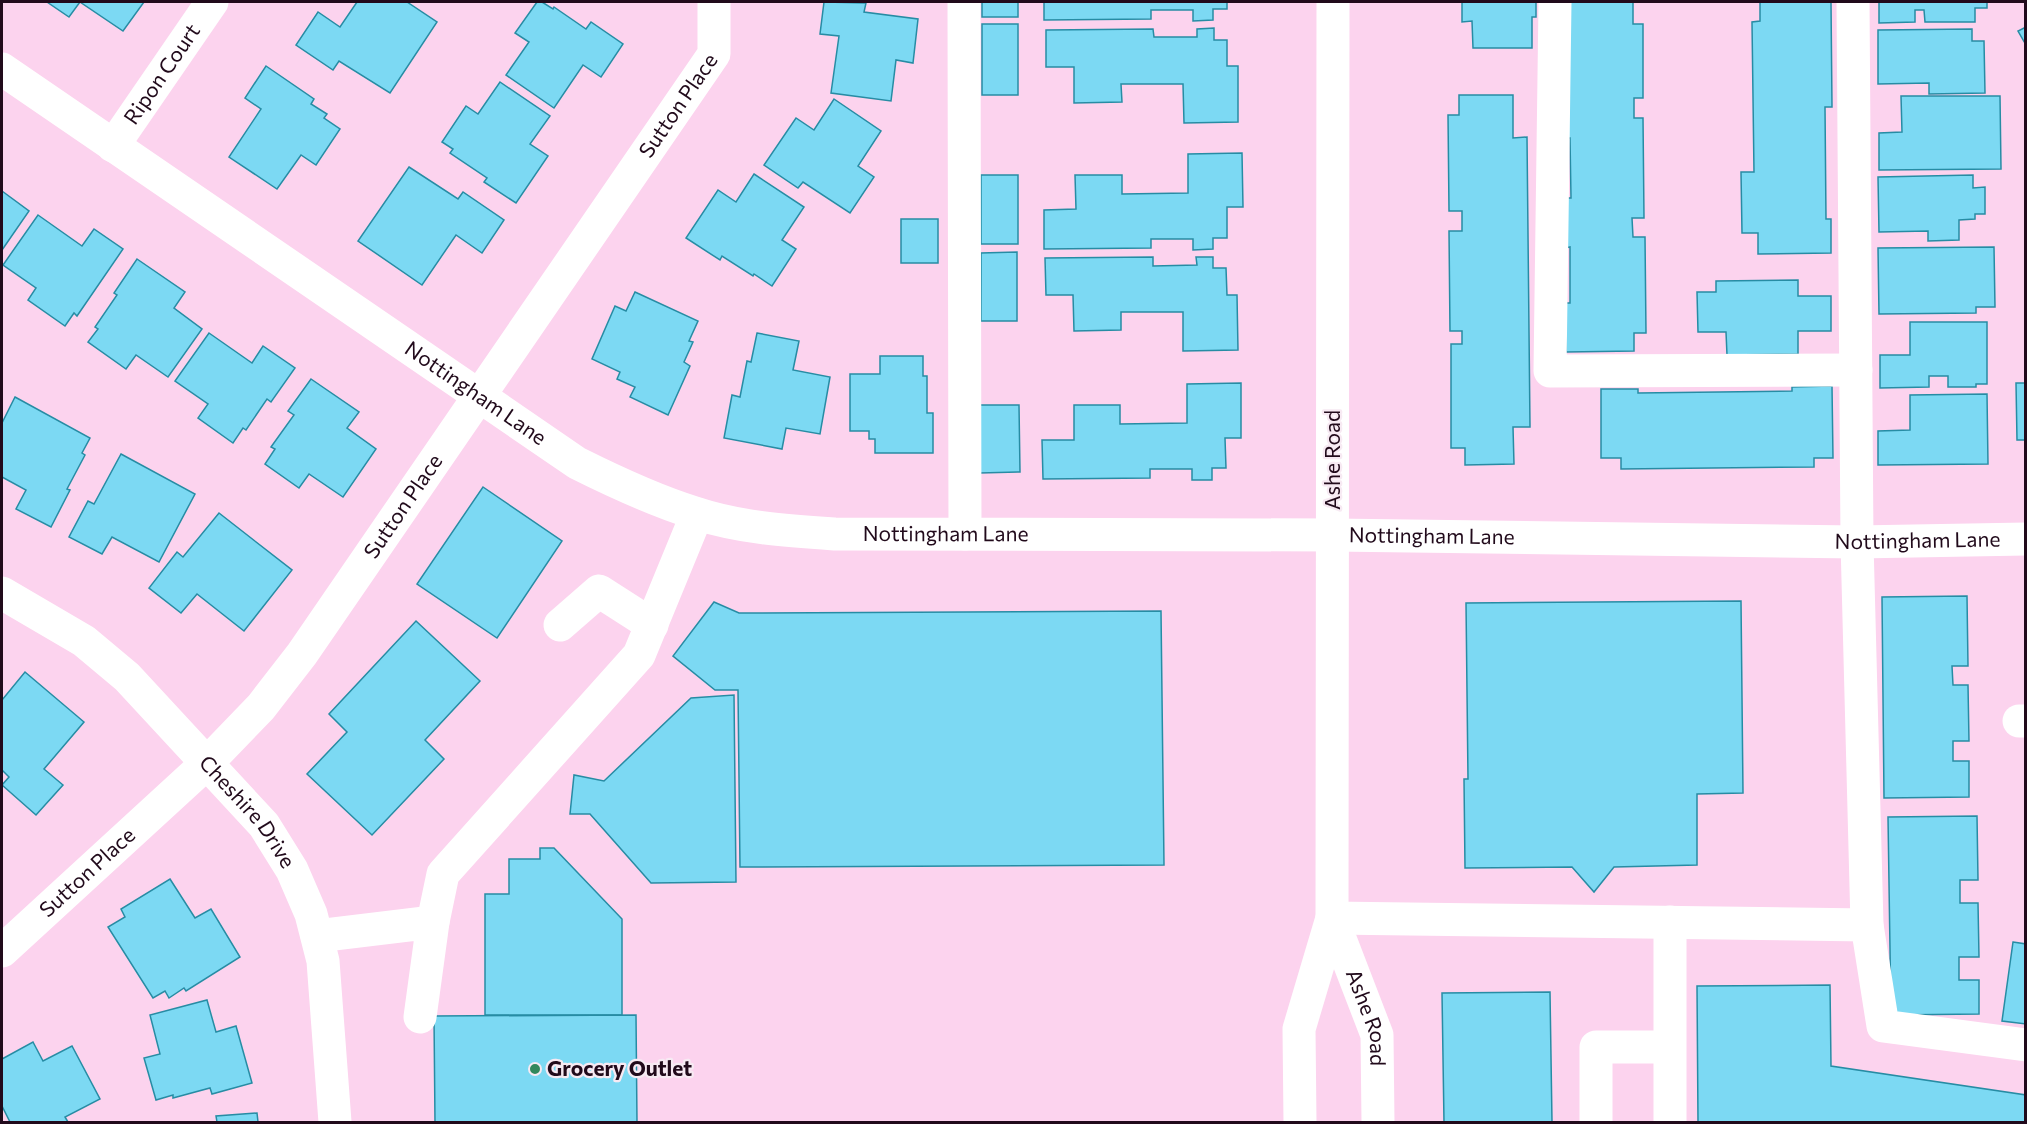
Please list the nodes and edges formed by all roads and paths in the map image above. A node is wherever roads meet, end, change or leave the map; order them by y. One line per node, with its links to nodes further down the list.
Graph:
1 (212, 2): 8 (street, Ripon Court)
2 (714, 2): 10 (street, Sutton Place)
3 (964, 2): 12 (street)
4 (1333, 2): 13 (street, Ashe Road)
5 (1555, 2): 9 (street)
6 (1853, 2): 9 (street)
7 (2, 69): 8 (street, Nottingham Lane)
8 (113, 146): 10 (street, Nottingham Lane)
9 (1856, 370): 15 (street)
10 (478, 397): 11 (street, Nottingham Lane); 19 (street, Sutton Place)
11 (697, 514): 12 (street, Nottingham Lane); 17 (street)
12 (964, 534): 13 (street, Nottingham Lane)
13 (1333, 535): 15 (street, Nottingham Lane); 20 (street, Ashe Road)
14 (2025, 539): 15 (street, Nottingham Lane)
15 (1857, 542): 23 (street)
16 (2, 593): 19 (street, Cheshire Drive)
17 (652, 624): 18 (street); 21 (street)
18 (560, 625)
19 (208, 762): 24 (street, Cheshire Drive); 25 (street, Sutton Place)
20 (1332, 918): 22 (street); 30 (street, Ashe Road); 31 (street, Ashe Road)
21 (433, 922): 24 (street); 26 (street)
22 (1670, 922): 23 (street); 28 (street)
23 (1867, 925): 27 (street)
24 (317, 936): 29 (street, Cheshire Drive)
25 (2, 951)
26 (420, 1017)
27 (2025, 1046)
28 (1669, 1047): 32 (street); 33 (street)
29 (335, 1122)
30 (1300, 1122)
31 (1378, 1122)
32 (1596, 1122)
33 (1670, 1122)

